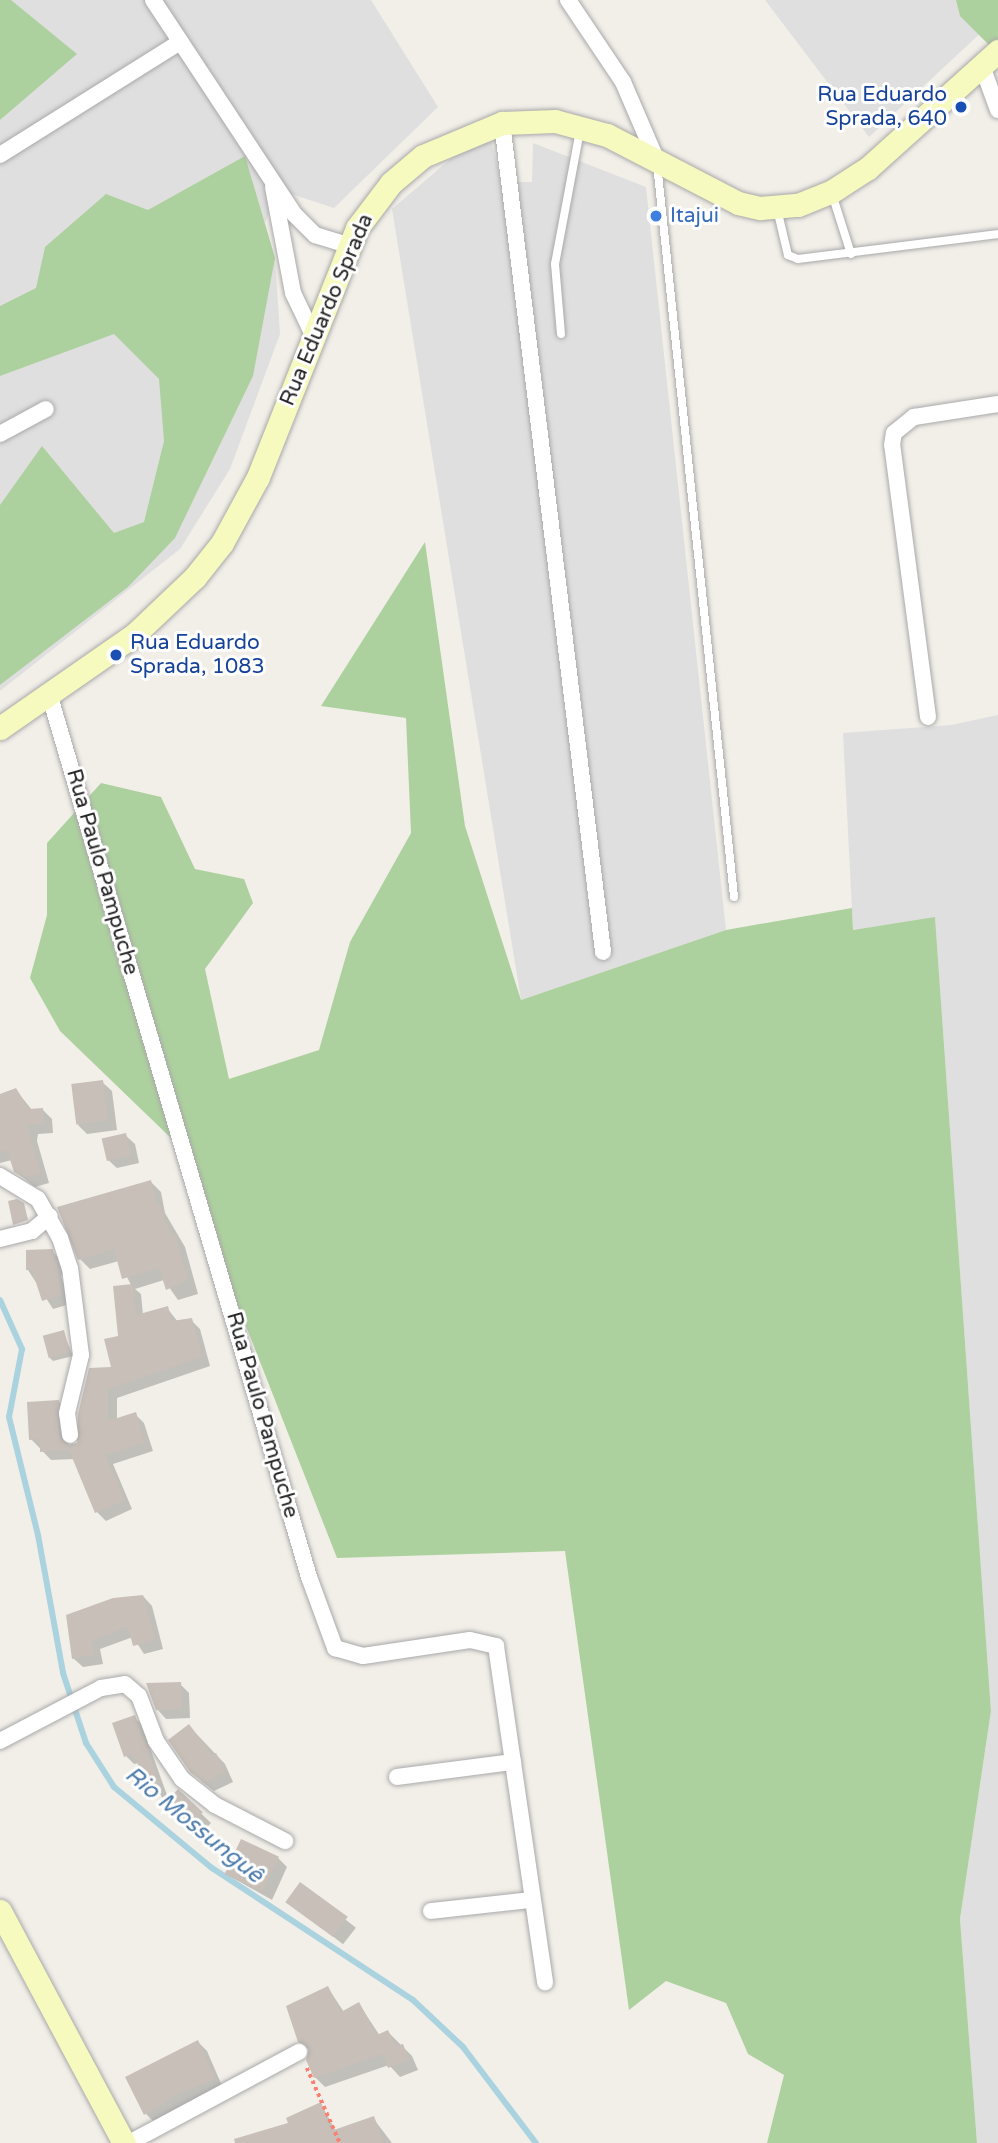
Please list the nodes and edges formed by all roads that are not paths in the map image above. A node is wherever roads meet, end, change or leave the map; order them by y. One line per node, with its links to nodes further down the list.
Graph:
1 (153, 0): 3 (street)
2 (569, 0): 9 (street)
3 (180, 42): 8 (street); 10 (street)
4 (990, 58): 5 (street); 11 (main road, Rua Eduardo Sprada)
5 (998, 110)
6 (502, 123): 7 (main road, Rua Eduardo Sprada); 14 (main road, Rua Eduardo Sprada); 25 (street)
7 (581, 126): 9 (main road, Rua Eduardo Sprada); 16 (lane)
8 (0, 155)
9 (657, 161): 12 (main road, Rua Eduardo Sprada); 24 (lane)
10 (273, 185): 14 (street); 17 (street)
11 (831, 192): 12 (main road, Rua Eduardo Sprada); 15 (lane)
12 (777, 208): 15 (lane)
13 (998, 234): 15 (lane)
14 (350, 246): 17 (main road, Rua Eduardo Sprada)
15 (851, 254)
16 (561, 334)
17 (313, 335): 21 (main road, Rua Eduardo Sprada)
18 (998, 404): 22 (street)
19 (46, 409): 20 (street)
20 (0, 434)
21 (50, 697): 23 (main road, Rua Eduardo Sprada); 31 (street, Rua Paulo Pampuche)
22 (928, 717)
23 (0, 728)
24 (734, 897)
25 (603, 952)
26 (0, 1176): 27 (street)
27 (50, 1216): 28 (street); 29 (street)
28 (0, 1239)
29 (70, 1435)
30 (0, 1741): 33 (street)
31 (513, 1762): 32 (street); 34 (street, Rua Paulo Pampuche)
32 (397, 1777)
33 (285, 1841)
34 (530, 1900): 36 (street); 37 (street, Rua Paulo Pampuche)
35 (0, 1911): 39 (main road)
36 (431, 1911)
37 (545, 1982)
38 (299, 2052): 40 (street)
39 (124, 2143)
40 (130, 2143)

